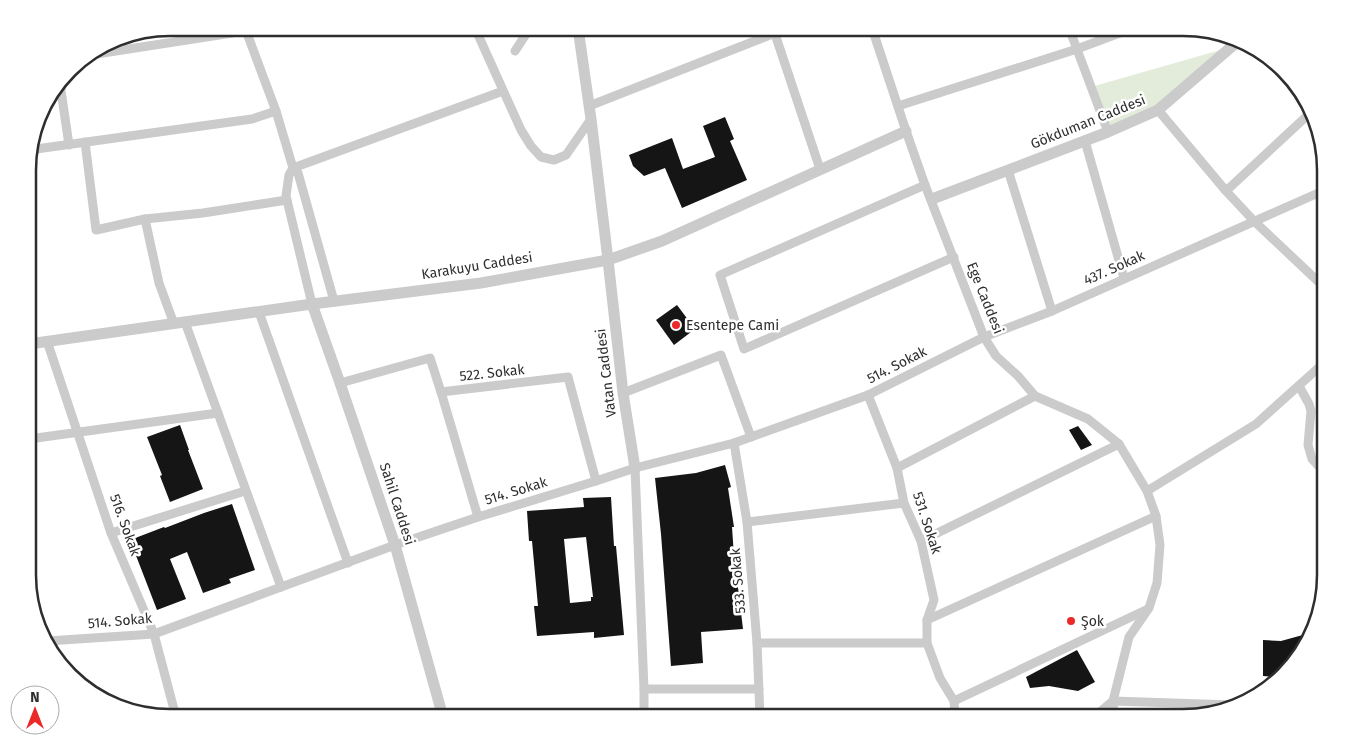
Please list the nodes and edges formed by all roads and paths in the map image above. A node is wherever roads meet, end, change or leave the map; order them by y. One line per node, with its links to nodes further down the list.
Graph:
1 (758, 36): 17 (street)
2 (776, 36): 30 (street)
3 (875, 36): 18 (street, Ege Caddesi)
4 (1072, 36): 12 (street)
5 (1111, 36): 12 (street)
6 (206, 37): 13 (street)
7 (247, 37): 20 (street)
8 (479, 37): 15 (street)
9 (525, 37): 14 (street)
10 (579, 37): 17 (street, Vatan Caddesi)
11 (1232, 46): 19 (street, Gökduman Caddesi)
12 (1077, 49): 18 (street); 24 (street)
13 (107, 52)
14 (515, 52)
15 (503, 91): 22 (street); 29 (street)
16 (61, 93): 27 (street)
17 (589, 106): 22 (street, Vatan Caddesi)
18 (898, 106): 23 (street, Ege Caddesi)
19 (1158, 110): 24 (street, Gökduman Caddesi); 33 (street)
20 (276, 111): 26 (street); 29 (street)
21 (1306, 117): 33 (street)
22 (591, 119): 40 (street, Vatan Caddesi)
23 (906, 131): 30 (street, Karakuyu Caddesi); 32 (street, Ege Caddesi)
24 (1108, 132): 25 (street, Gökduman Caddesi)
25 (1085, 141): 31 (street, Gökduman Caddesi); 41 (street)
26 (85, 142): 27 (street); 37 (street)
27 (69, 145): 28 (street)
28 (38, 149)
29 (293, 168): 35 (street); 43 (street)
30 (820, 169): 40 (street, Karakuyu Caddesi)
31 (1008, 170): 36 (street, Gökduman Caddesi); 45 (street)
32 (926, 185): 36 (street, Ege Caddesi); 39 (street)
33 (1226, 191): 38 (street)
34 (1317, 193): 38 (street, 437. Sokak)
35 (287, 200): 37 (street); 44 (street)
36 (932, 200): 39 (street, Ege Caddesi)
37 (145, 219): 47 (street)
38 (1254, 221): 41 (street, 437. Sokak); 42 (street)
39 (954, 257): 48 (street, Ege Caddesi)
40 (608, 260): 43 (street, Karakuyu Caddesi); 55 (street, Vatan Caddesi)
41 (1124, 278): 45 (street, 437. Sokak)
42 (1317, 280)
43 (334, 302): 44 (street, Karakuyu Caddesi)
44 (312, 304): 46 (street, Karakuyu Caddesi); 52 (street, Sahil Caddesi)
45 (1052, 311): 48 (street, 437. Sokak)
46 (259, 312): 47 (street, Karakuyu Caddesi); 77 (street)
47 (180, 323): 49 (street, Karakuyu Caddesi); 58 (street)
48 (984, 337): 56 (street, 514. Sokak); 57 (street, Ege Caddesi)
49 (47, 341): 50 (street, Karakuyu Caddesi); 59 (street, 516. Sokak)
50 (37, 343)
51 (1317, 369): 53 (street)
52 (340, 383): 54 (street, 522. Sokak); 76 (street, Sahil Caddesi)
53 (1299, 386): 64 (street); 69 (street)
54 (442, 392): 67 (street, 522. Sokak); 72 (street)
55 (622, 393): 60 (street); 65 (street, Vatan Caddesi)
56 (868, 395): 60 (street, 514. Sokak); 66 (street, 531. Sokak)
57 (1035, 396): 63 (street, Ege Caddesi); 66 (street)
58 (218, 414): 59 (street); 68 (street)
59 (78, 432): 61 (street); 74 (street, 516. Sokak)
60 (751, 437): 62 (street, 514. Sokak)
61 (36, 438)
62 (734, 443): 65 (street, 514. Sokak); 73 (street, 533. Sokak)
63 (1119, 444): 69 (street, Ege Caddesi); 75 (street)
64 (1317, 464)
65 (634, 468): 67 (street, 514. Sokak); 85 (street, Vatan Caddesi)
66 (897, 468): 70 (street, 531. Sokak)
67 (596, 481): 72 (street, 514. Sokak)
68 (245, 490): 74 (street); 78 (street)
69 (1146, 490): 71 (street, Ege Caddesi)
70 (904, 503): 73 (street); 75 (street, 531. Sokak)
71 (1156, 516): 79 (street, Ege Caddesi); 80 (street)
72 (478, 517): 76 (street, 514. Sokak)
73 (747, 522): 83 (street, 533. Sokak)
74 (111, 533): 81 (street, 516. Sokak)
75 (921, 542): 80 (street, 531. Sokak)
76 (395, 545): 77 (street, 514. Sokak); 95 (street, Sahil Caddesi)
77 (348, 562): 78 (street, 514. Sokak)
78 (281, 587): 81 (street, 514. Sokak)
79 (1149, 608): 87 (street, Ege Caddesi); 88 (street)
80 (927, 620): 84 (street, 531. Sokak)
81 (154, 634): 82 (street, 514. Sokak); 94 (street, 516. Sokak)
82 (54, 641)
83 (757, 643): 84 (street); 86 (street, 533. Sokak)
84 (927, 643): 88 (street, 531. Sokak)
85 (644, 689): 86 (street); 96 (street, Vatan Caddesi)
86 (759, 689): 90 (street, 533. Sokak)
87 (1113, 700): 89 (street); 92 (street); 93 (street, Ege Caddesi)
88 (954, 701): 91 (street, 531. Sokak)
89 (1219, 704)
90 (760, 708)
91 (954, 708)
92 (1104, 708)
93 (1113, 708)
94 (174, 709)
95 (441, 709)
96 (644, 709)

